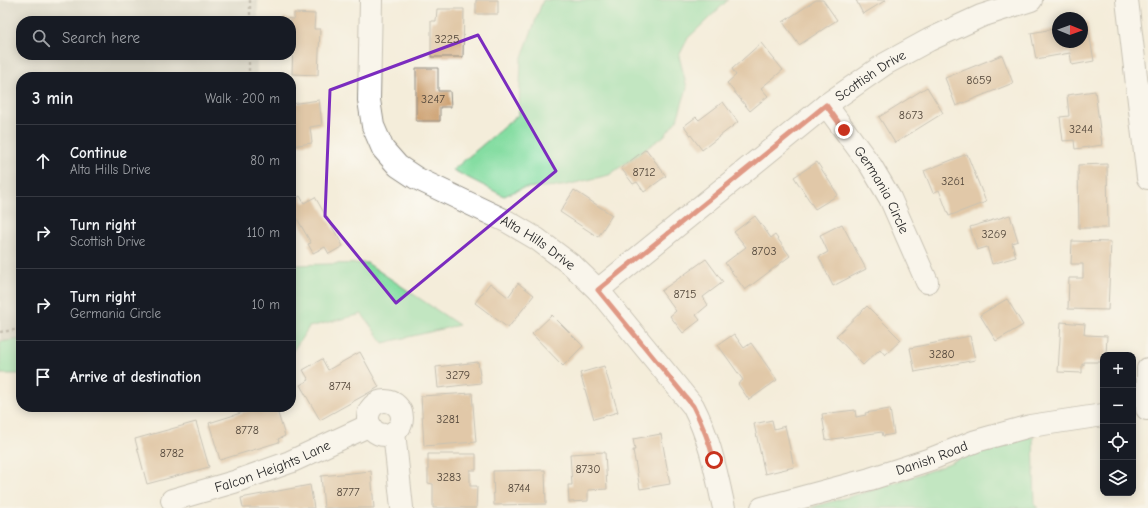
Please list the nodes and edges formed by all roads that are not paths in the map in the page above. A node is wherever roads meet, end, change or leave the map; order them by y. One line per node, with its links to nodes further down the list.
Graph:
1 (371, 0): 7 (street, Alta Hills Drive)
2 (1031, 0): 4 (street, Scottish Drive)
3 (1127, 0): 5 (street)
4 (826, 105): 6 (street, Germania Circle); 7 (street, Scottish Drive)
5 (1148, 178)
6 (927, 282)
7 (598, 290): 15 (street, Alta Hills Drive)
8 (1148, 369): 9 (street)
9 (1143, 409)
10 (1100, 415): 16 (street, Danish Road)
11 (370, 425): 12 (street); 12 (street); 13 (street, Falcon Heights Lane)
12 (394, 432): 14 (street)
13 (172, 500)
14 (402, 508)
15 (724, 508)
16 (762, 508)

